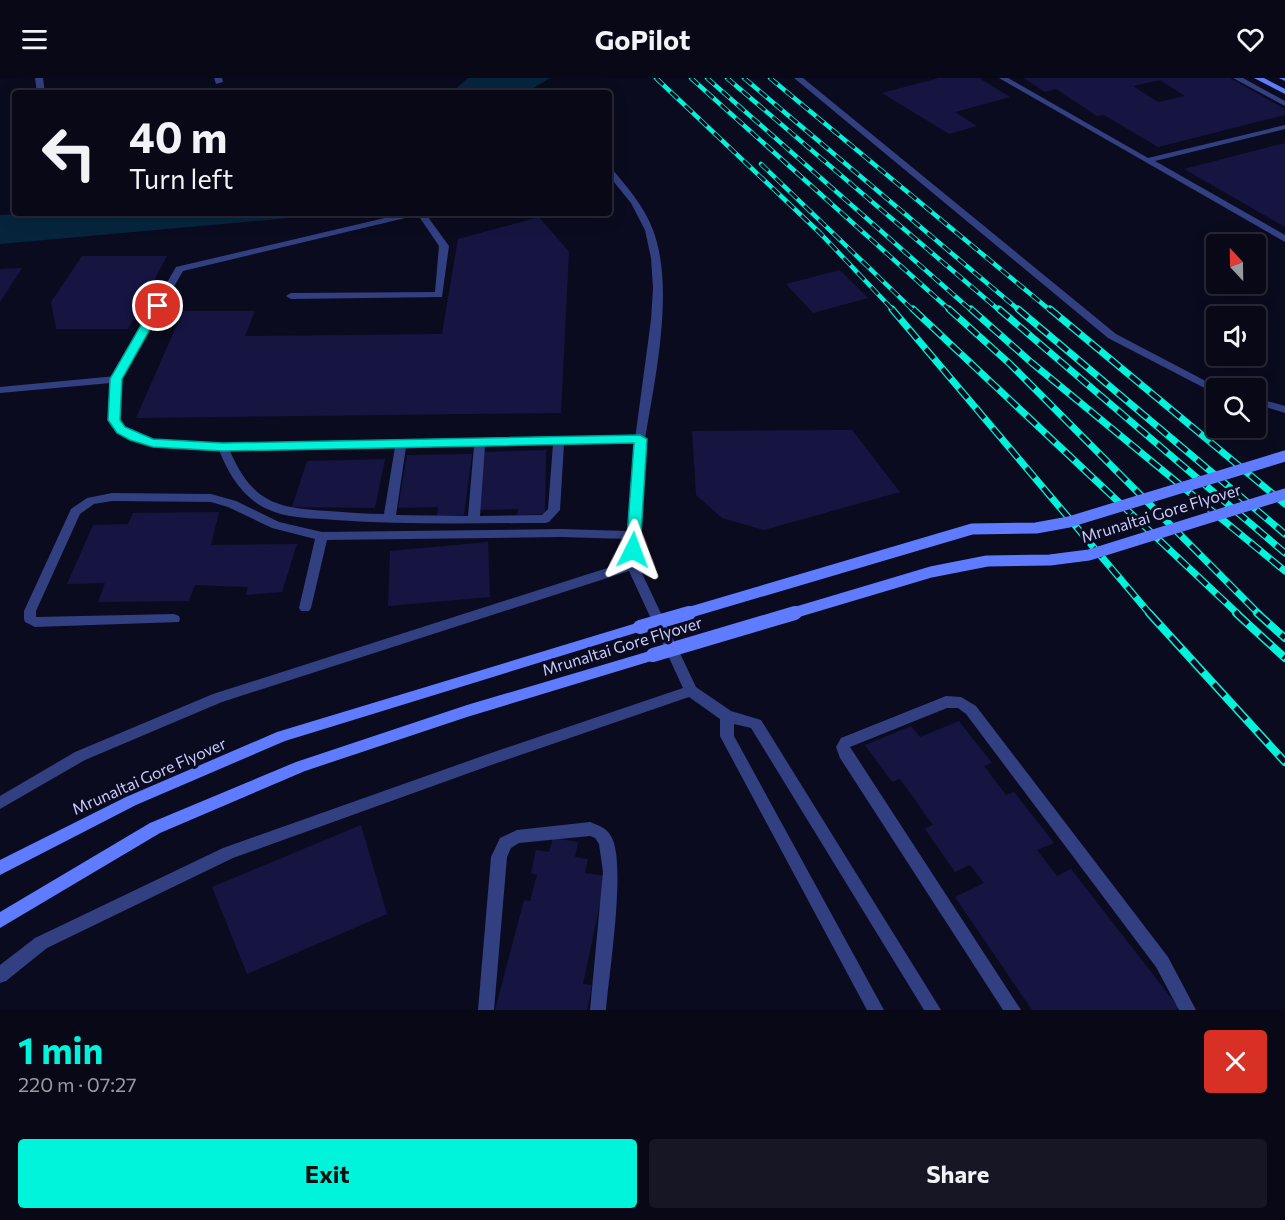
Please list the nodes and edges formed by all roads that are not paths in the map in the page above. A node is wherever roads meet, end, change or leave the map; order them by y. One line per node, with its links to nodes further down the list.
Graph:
1 (798, 78): 15 (street)
2 (1003, 78): 8 (street)
3 (1240, 78): 6 (street)
4 (1258, 78): 5 (main road)
5 (1285, 92)
6 (1285, 104)
7 (1285, 127): 8 (street)
8 (1149, 160): 12 (street)
9 (612, 175): 19 (street)
10 (406, 216): 14 (street)
11 (421, 216): 13 (street)
12 (1285, 239)
13 (291, 296)
14 (116, 379): 16 (street); 23 (street)
15 (1206, 386)
16 (0, 390)
17 (1266, 404): 18 (street)
18 (1285, 410)
19 (640, 439): 20 (street); 28 (street)
20 (559, 440): 21 (street); 27 (street)
21 (480, 442): 22 (street); 27 (street)
22 (401, 444): 23 (street); 26 (street)
23 (223, 447): 26 (street)
24 (1285, 456): 36 (main road, Mrunaltai Gore Flyover, bridge)
25 (1285, 494): 37 (main road, Mrunaltai Gore Flyover, bridge)
26 (389, 520): 27 (street)
27 (474, 520)
28 (634, 535): 29 (street); 30 (street)
29 (322, 536): 31 (street); 32 (street)
30 (632, 565): 33 (street); 35 (street)
31 (305, 608)
32 (174, 619)
33 (691, 691): 34 (street); 38 (street)
34 (727, 716): 41 (street); 42 (street)
35 (0, 802)
36 (0, 868)
37 (0, 921)
38 (0, 975)
39 (486, 1010): 40 (street)
40 (598, 1010)
41 (876, 1010)
42 (933, 1010)
43 (1013, 1010): 44 (street)
44 (1188, 1010)

